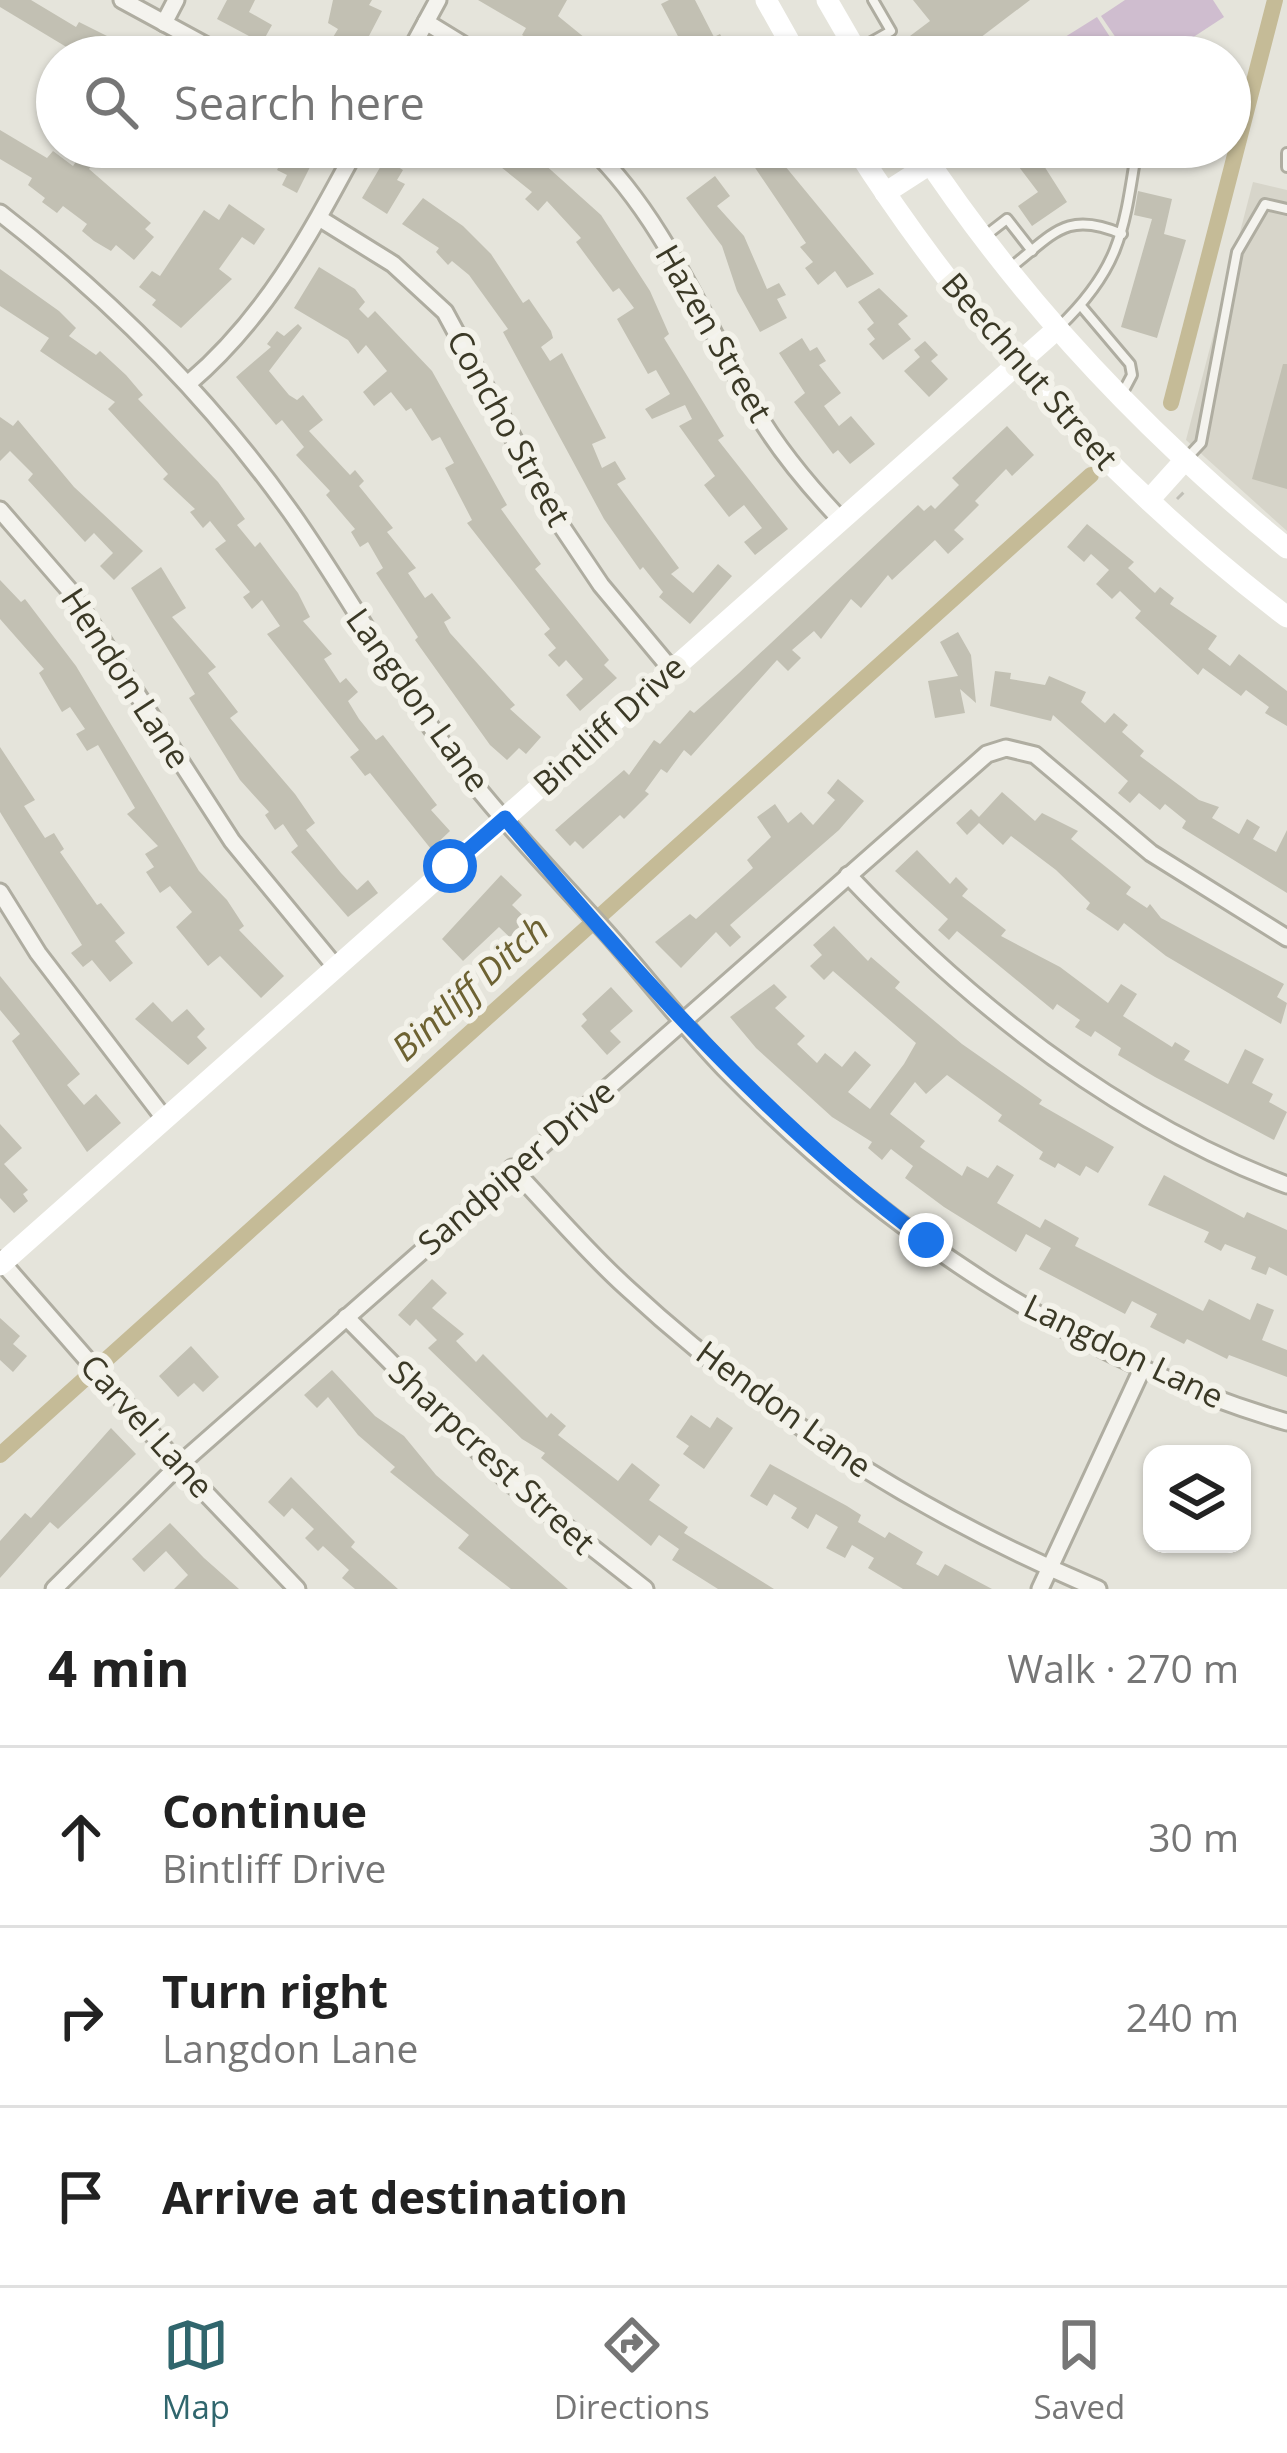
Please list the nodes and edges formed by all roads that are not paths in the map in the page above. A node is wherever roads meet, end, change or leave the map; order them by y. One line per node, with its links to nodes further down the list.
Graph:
1 (122, 0): 8 (street)
2 (176, 0): 8 (street)
3 (438, 0): 7 (street)
4 (766, 0): 12 (main road)
5 (826, 0): 13 (main road)
6 (873, 0): 14 (lane)
7 (427, 22): 10 (street); 11 (street)
8 (164, 23): 9 (street)
9 (188, 36)
10 (419, 36)
11 (449, 36)
12 (786, 36)
13 (847, 36)
14 (884, 36)
15 (1287, 153): 16 (lane)
16 (1287, 167)
17 (346, 168): 26 (street)
18 (606, 168): 39 (street, Hazen Street)
19 (869, 168): 23 (main road, Beechnut Street)
20 (912, 168): 23 (main road)
21 (934, 168): 28 (main road, Beechnut Street)
22 (1133, 168): 27 (lane)
23 (885, 193): 33 (main road, Beechnut Street)
24 (1287, 209): 36 (lane)
25 (0, 213): 34 (street, Langdon Lane)
26 (319, 218): 34 (street); 42 (street, Concho Street)
27 (1122, 234): 29 (lane); 31 (lane)
28 (984, 236): 29 (lane); 30 (main road, Beechnut Street)
29 (1032, 251): 30 (lane)
30 (1009, 268): 32 (main road, Beechnut Street)
31 (1081, 306): 32 (lane); 35 (lane)
32 (1057, 328): 33 (main road, Bintliff Drive); 35 (main road, Beechnut Street)
33 (1018, 366): 37 (main road, Beechnut Street); 39 (main road, Bintliff Drive)
34 (189, 382): 43 (street, Langdon Lane)
35 (1119, 399): 36 (main road, Beechnut Street)
36 (1184, 461): 37 (main road); 40 (main road, Beechnut Street)
37 (1149, 500): 41 (main road, Beechnut Street)
38 (0, 510): 47 (street, Hendon Lane)
39 (839, 518): 42 (main road, Bintliff Drive)
40 (1287, 548)
41 (1287, 617)
42 (671, 669): 43 (main road, Bintliff Drive)
43 (505, 818): 47 (main road, Bintliff Drive); 48 (street, Langdon Lane)
44 (848, 874): 46 (street, Sandpiper Drive); 48 (street, Sandpiper Drive); 51 (street)
45 (0, 892): 49 (street)
46 (1287, 938)
47 (334, 965): 49 (main road, Bintliff Drive)
48 (682, 1022): 50 (street, Sandpiper Drive); 54 (street, Langdon Lane)
49 (164, 1118): 52 (main road, Bintliff Drive)
50 (512, 1168): 53 (street, Sandpiper Drive); 57 (street, Hendon Lane)
51 (1287, 1185)
52 (1, 1263): 56 (street, Carvel Lane)
53 (346, 1317): 56 (street, Sandpiper Drive); 60 (street, Sharpcrest Street)
54 (1143, 1366): 55 (street, Langdon Lane); 57 (street)
55 (1287, 1422)
56 (179, 1465): 58 (street, Sandpiper Drive); 59 (street, Carvel Lane)
57 (1049, 1568): 61 (street); 62 (street, Hendon Lane)
58 (54, 1589)
59 (297, 1589)
60 (645, 1589)
61 (1040, 1589)
62 (1099, 1589)

